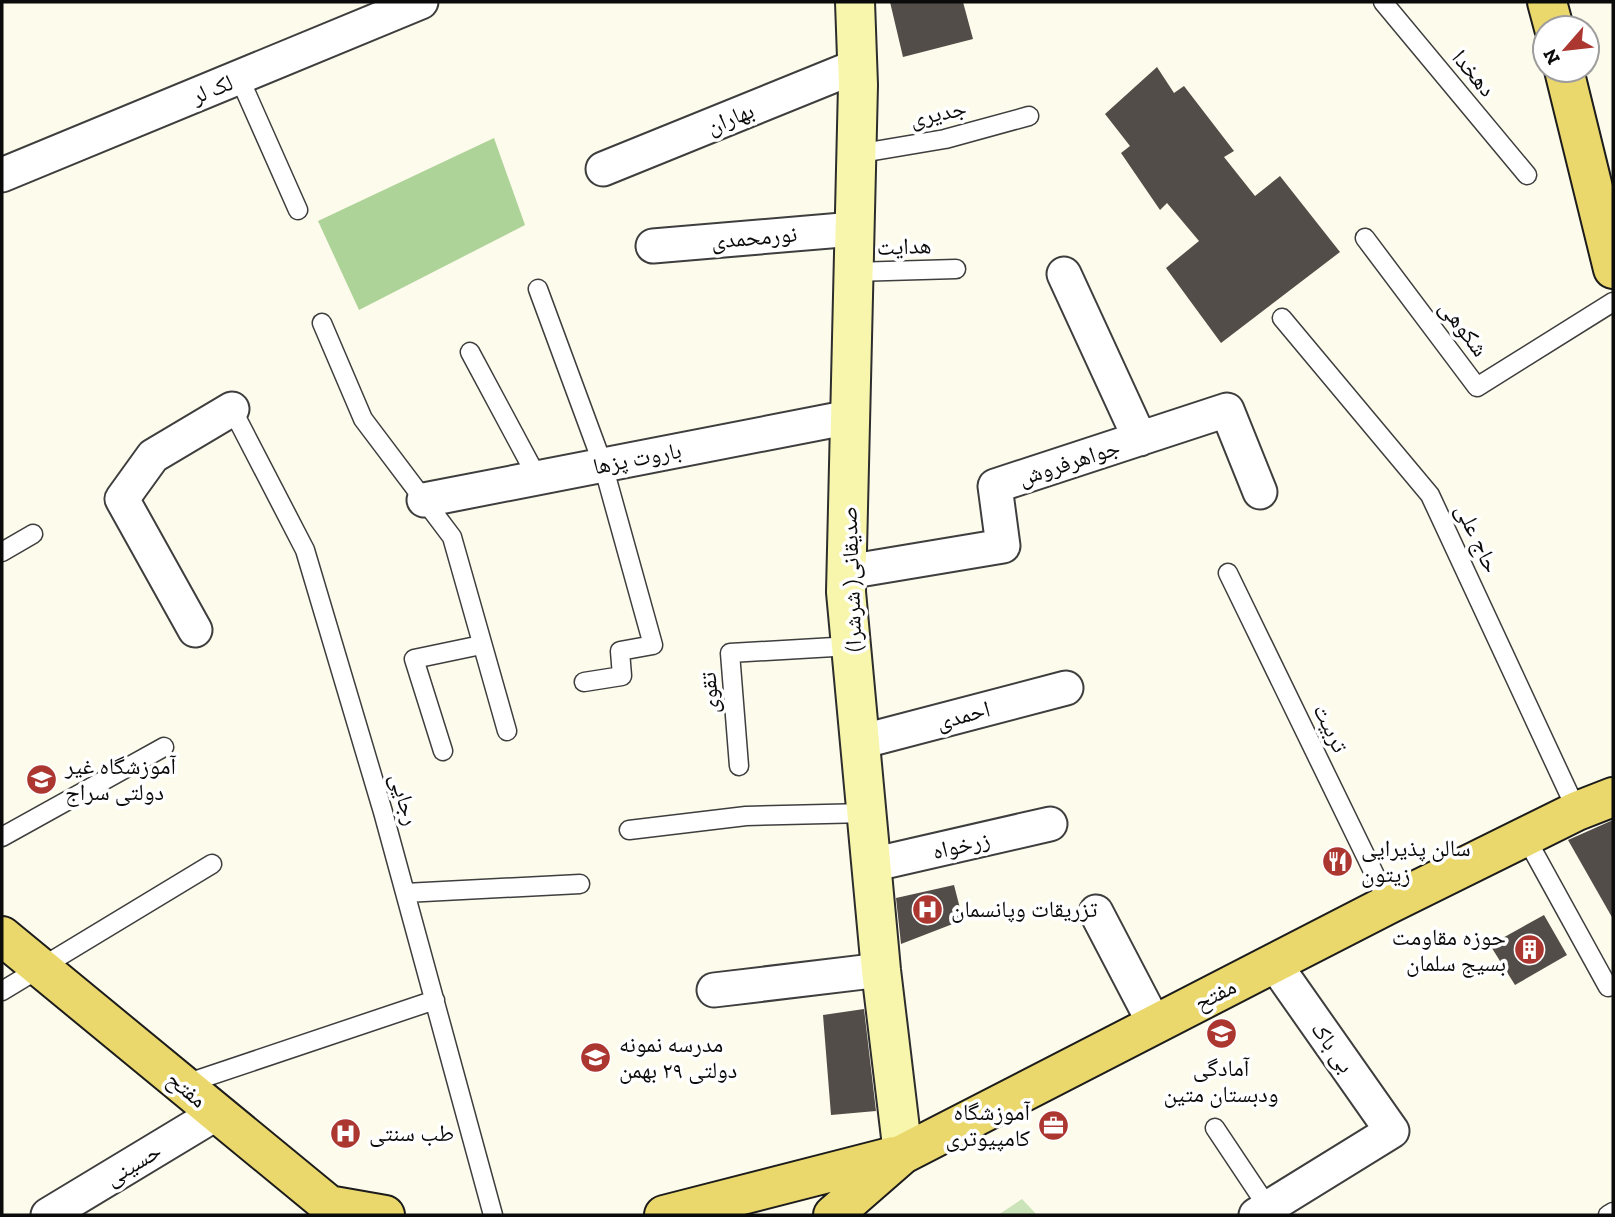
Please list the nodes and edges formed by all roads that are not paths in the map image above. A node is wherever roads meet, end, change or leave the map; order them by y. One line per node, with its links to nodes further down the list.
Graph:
1 (421, 2): 5 (street, لک لر)
2 (855, 2): 4 (street, (شرشرا )صدیقانی)
3 (1383, 2): 11 (lane, دهخدا)
4 (857, 66): 8 (street, (شرشرا )صدیقانی); 9 (street, بهاران)
5 (239, 78): 10 (street, لک لر); 12 (lane)
6 (1567, 84): 17 (main road)
7 (1029, 116): 8 (lane, جدیری)
8 (856, 154): 13 (street, (شرشرا )صدیقانی)
9 (603, 169)
10 (2, 175)
11 (1527, 175)
12 (298, 210)
13 (854, 229): 15 (street, نورمحمدی); 18 (street, (شرشرا )صدیقانی)
14 (1365, 238): 21 (lane, شکوهی)
15 (653, 246)
16 (956, 269): 18 (lane, هدایت)
17 (1613, 269)
18 (853, 272): 26 (street, (شرشرا )صدیقانی)
19 (1064, 274): 27 (street)
20 (538, 289): 28 (lane)
21 (1613, 302)
22 (1282, 318): 47 (lane, حاج علی)
23 (322, 323): 31 (lane)
24 (470, 352): 29 (lane)
25 (232, 409): 36 (street); 56 (lane, رجایی)
26 (850, 417): 28 (street, باروت پزها); 34 (street, (شرشرا )صدیقانی)
27 (1140, 439): 30 (street, جواهرفروش); 34 (street, جواهرفروش)
28 (603, 465): 29 (street, باروت پزها); 39 (lane)
29 (537, 477): 31 (street, باروت پزها)
30 (1260, 492)
31 (424, 500): 37 (lane)
32 (33, 534): 33 (lane)
33 (2, 552)
34 (847, 572): 38 (street, (شرشرا )صدیقانی)
35 (1228, 573): 57 (lane, تربیت)
36 (195, 630)
37 (481, 645): 41 (lane); 44 (lane)
38 (851, 646): 42 (street, (شرشرا )صدیقانی); 45 (lane, تقوی)
39 (584, 682)
40 (1066, 688): 42 (street, احمدی)
41 (507, 731)
42 (860, 742): 48 (street, (شرشرا )صدیقانی)
43 (164, 747): 51 (lane)
44 (443, 751)
45 (738, 766)
46 (1613, 797): 47 (main road, مفتح)
47 (1577, 811): 52 (main road, مفتح)
48 (867, 813): 50 (lane); 54 (street, (شرشرا )صدیقانی)
49 (1050, 824): 54 (street, زرخواه)
50 (629, 830)
51 (2, 837)
52 (1526, 838): 57 (main road, مفتح); 63 (lane)
53 (212, 864): 61 (lane)
54 (871, 865): 62 (street, (شرشرا )صدیقانی)
55 (580, 884): 56 (lane)
56 (405, 893): 66 (lane, رجایی)
57 (1389, 905): 60 (main road, مفتح)
58 (1096, 912): 67 (street)
59 (2, 936): 61 (main road, مفتح)
60 (1274, 963): 67 (main road, مفتح); 75 (street, بی باک)
61 (41, 968): 65 (lane); 68 (main road, مفتح)
62 (881, 970): 64 (street); 71 (street, (شرشرا )صدیقانی)
63 (1608, 987)
64 (714, 990)
65 (2, 991)
66 (435, 1000): 68 (lane); 77 (lane, رجایی)
67 (1155, 1025): 71 (main road, مفتح)
68 (182, 1085): 69 (main road, مفتح)
69 (217, 1113): 72 (main road, مفتح); 74 (street, حسینی)
70 (1215, 1128): 75 (lane)
71 (903, 1154): 78 (main road); 79 (main road, مفتح)
72 (335, 1210): 76 (main road, مفتح)
73 (1613, 1212): 80 (lane)
74 (57, 1213)
75 (1266, 1213)
76 (385, 1215)
77 (492, 1215)
78 (664, 1215)
79 (833, 1215)
80 (1608, 1215)

